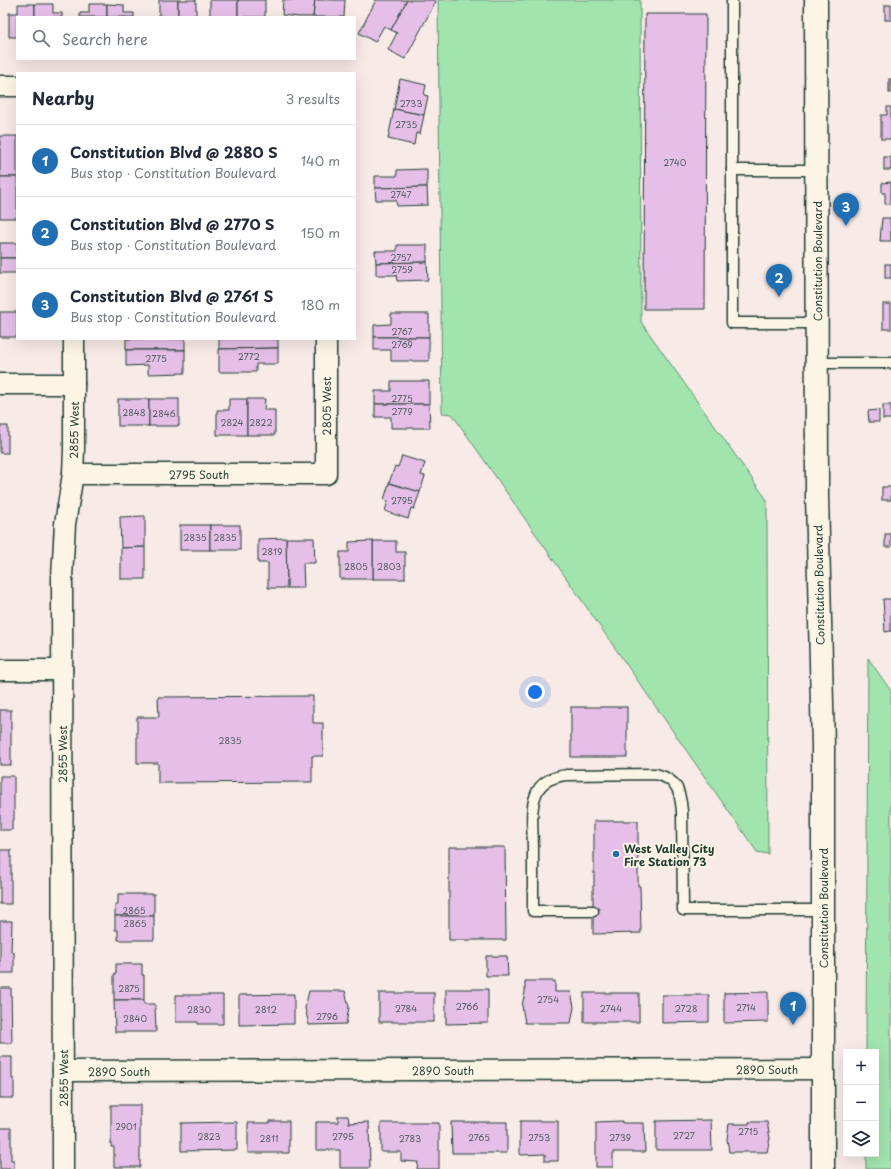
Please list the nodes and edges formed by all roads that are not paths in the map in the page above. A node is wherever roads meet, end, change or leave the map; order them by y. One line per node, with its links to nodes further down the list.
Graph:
1 (732, 0): 5 (lane)
2 (816, 0): 6 (street, Constitution Boulevard)
3 (0, 86): 4 (street)
4 (16, 86)
5 (732, 170): 6 (lane); 7 (lane)
6 (817, 170): 7 (street, Constitution Boulevard)
7 (817, 323): 10 (street, Constitution Boulevard)
8 (74, 340): 13 (street, 2855 West)
9 (326, 340): 15 (street, 2805 West)
10 (817, 363): 11 (lane); 18 (street, Constitution Boulevard)
11 (891, 363)
12 (0, 384): 13 (street)
13 (74, 384): 14 (street, 2855 West)
14 (73, 474): 15 (street, 2795 South); 17 (street, 2855 West)
15 (326, 474)
16 (0, 670): 17 (street)
17 (62, 670): 21 (street, 2855 West)
18 (822, 910): 19 (lane); 20 (street, Constitution Boulevard)
19 (593, 911)
20 (823, 1069): 21 (street, 2890 South); 23 (street, Constitution Boulevard)
21 (63, 1071): 22 (street, 2855 West)
22 (63, 1169)
23 (823, 1169)

